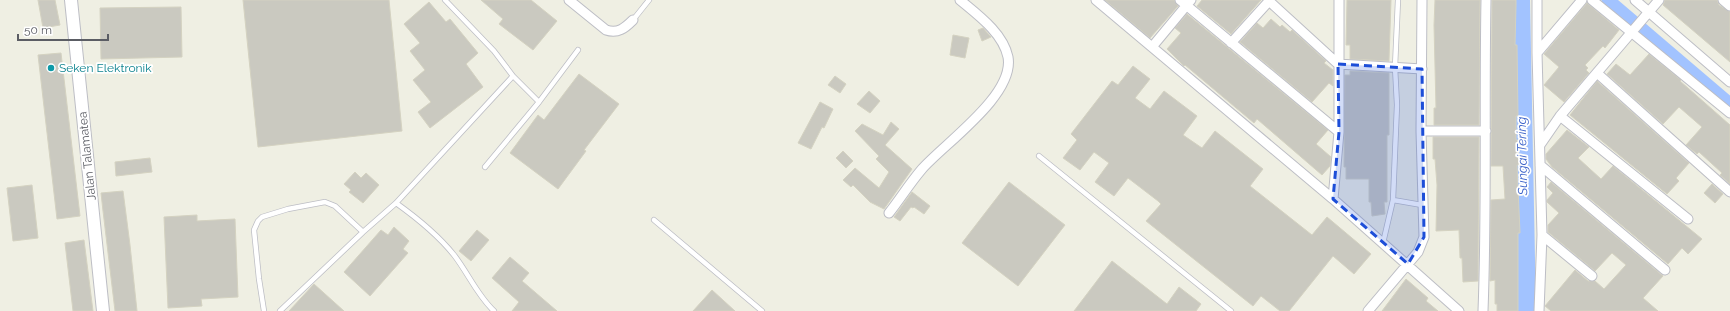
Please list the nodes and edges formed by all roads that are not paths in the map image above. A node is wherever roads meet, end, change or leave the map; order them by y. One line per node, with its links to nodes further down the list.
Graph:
1 (71, 0): 58 (street, Jalan Talamatea)
2 (445, 0): 31 (lane)
3 (569, 0): 21 (street)
4 (649, 0): 21 (lane)
5 (960, 0): 48 (street)
6 (1096, 0): 24 (street)
7 (1339, 0): 27 (street)
8 (1398, 0): 28 (lane)
9 (1422, 0): 29 (street)
10 (1486, 0): 38 (street)
11 (1537, 0): 26 (street)
12 (1582, 0): 26 (street)
13 (1592, 0): 22 (street)
14 (1634, 0): 20 (street)
15 (1659, 0): 20 (street)
16 (1723, 0): 19 (street)
17 (1270, 1): 23 (street); 27 (street)
18 (1186, 2): 23 (street); 24 (street)
19 (1730, 6)
20 (1647, 13): 22 (street); 32 (street)
21 (633, 20)
22 (1632, 30): 30 (street); 34 (street)
23 (1231, 43): 37 (street)
24 (1152, 48): 44 (street)
25 (578, 50): 33 (lane)
26 (1537, 53): 39 (street)
27 (1338, 64): 28 (street); 37 (street)
28 (1395, 67): 29 (street); 45 (lane)
29 (1422, 70): 36 (street)
30 (1597, 73): 35 (street); 43 (street)
31 (513, 76): 33 (lane); 46 (lane)
32 (1730, 82)
33 (539, 102): 42 (lane)
34 (1730, 113)
35 (1560, 116): 39 (street); 49 (street)
36 (1421, 131): 38 (street); 47 (street)
37 (1339, 132): 44 (street)
38 (1486, 132): 65 (street)
39 (1540, 145): 41 (street)
40 (1039, 156): 63 (lane)
41 (1540, 165): 52 (street); 55 (street)
42 (485, 168)
43 (1730, 192)
44 (1333, 199): 53 (street)
45 (1392, 200): 47 (lane); 53 (lane)
46 (396, 203): 51 (lane); 61 (lane)
47 (1422, 205): 54 (street)
48 (889, 213)
49 (1688, 219)
50 (654, 220): 62 (lane)
51 (363, 232): 59 (lane); 60 (lane)
52 (1542, 235): 56 (street); 66 (street)
53 (1383, 244): 54 (street)
54 (1408, 264): 57 (street); 64 (street)
55 (1665, 270)
56 (1592, 276)
57 (1455, 310)
58 (103, 311)
59 (264, 311)
60 (280, 311)
61 (494, 311)
62 (762, 311)
63 (1231, 311)
64 (1368, 311)
65 (1483, 311)
66 (1539, 311)

